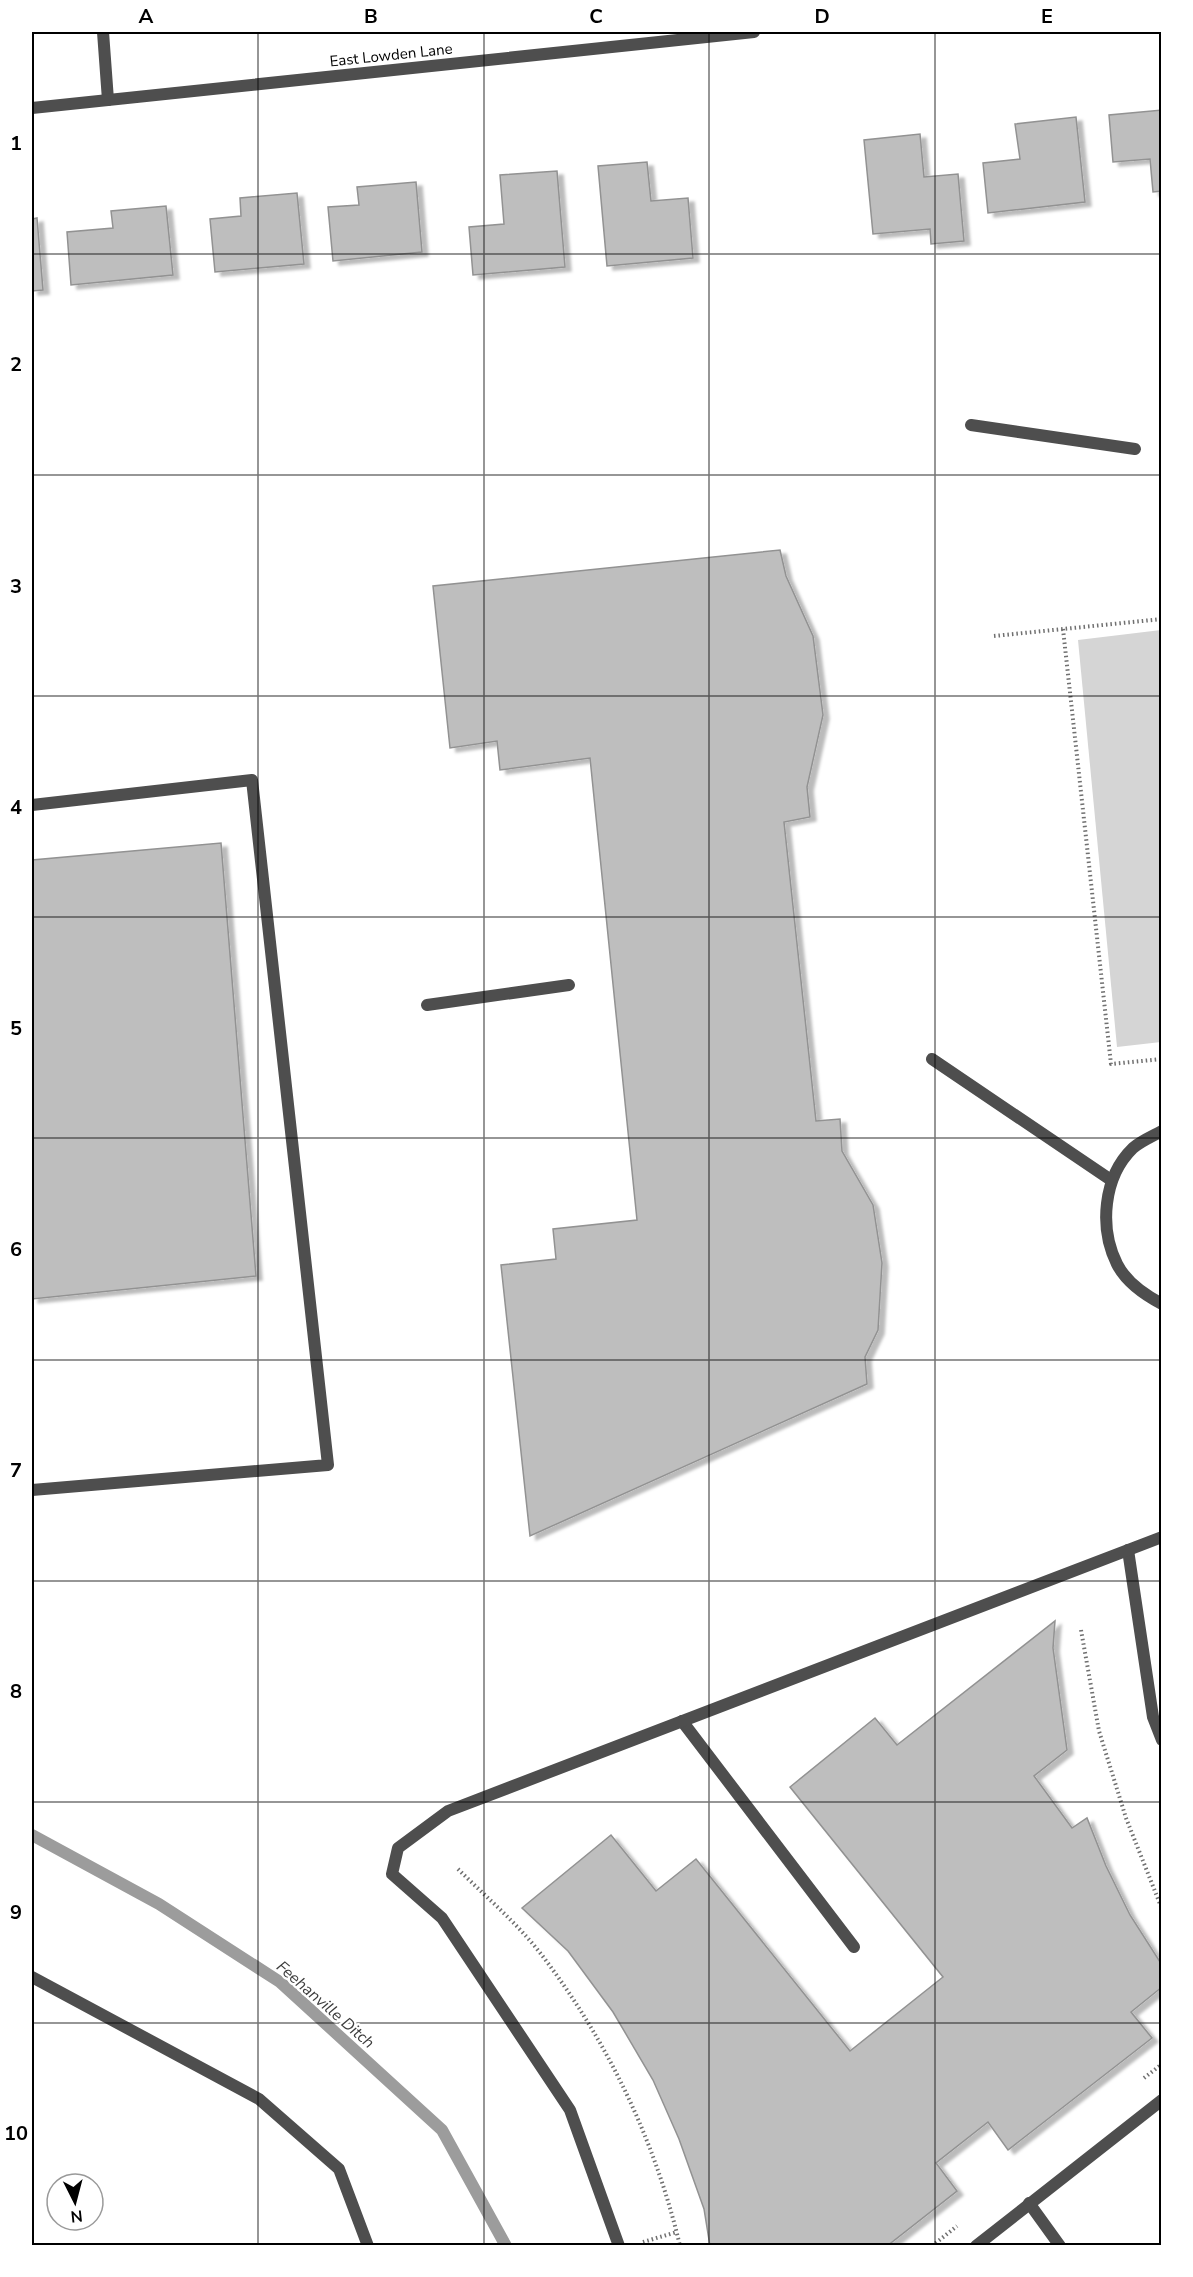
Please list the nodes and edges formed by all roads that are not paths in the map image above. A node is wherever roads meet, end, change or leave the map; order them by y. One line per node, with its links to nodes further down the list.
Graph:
1 (103, 32): 4 (street)
2 (753, 32): 3 (street, East Lowden Lane)
3 (729, 33): 4 (street, East Lowden Lane)
4 (108, 100): 5 (street, East Lowden Lane)
5 (32, 108)
6 (970, 425): 7 (street)
7 (1135, 449)
8 (32, 805): 15 (street)
9 (568, 985): 10 (street)
10 (427, 1005)
11 (932, 1059): 13 (street)
12 (1161, 1131): 13 (street)
13 (1111, 1180): 14 (street)
14 (1161, 1304)
15 (32, 1490)
16 (1161, 1537): 17 (street)
17 (1128, 1550): 18 (street); 19 (street)
18 (682, 1721): 20 (street); 25 (street)
19 (1161, 1740)
20 (854, 1947)
21 (32, 1977): 24 (street)
22 (1161, 2100): 23 (street)
23 (1029, 2204): 26 (street); 27 (street)
24 (368, 2246)
25 (619, 2246)
26 (976, 2246)
27 (1060, 2246)

